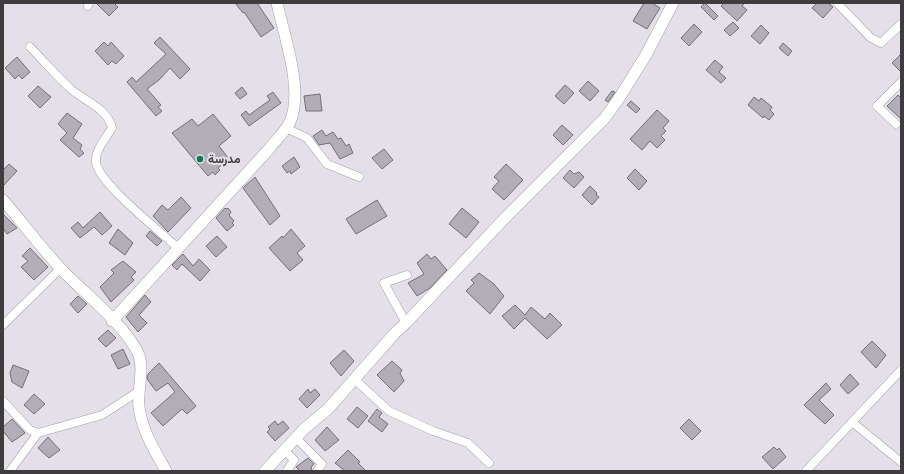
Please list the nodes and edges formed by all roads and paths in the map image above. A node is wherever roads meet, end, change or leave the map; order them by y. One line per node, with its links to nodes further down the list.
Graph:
1 (277, 3): 8 (street)
2 (837, 3): 4 (street)
3 (670, 4): 15 (street)
4 (901, 24)
5 (30, 47): 11 (street)
6 (901, 82): 7 (street)
7 (896, 124)
8 (286, 128): 9 (street); 11 (street)
9 (359, 177)
10 (3, 200): 12 (street)
11 (178, 248): 14 (street)
12 (60, 269): 14 (street); 16 (street)
13 (407, 275): 15 (street)
14 (112, 320): 19 (street)
15 (406, 324): 18 (street)
16 (3, 325)
17 (901, 370): 21 (street)
18 (354, 379): 23 (street); 26 (street)
19 (139, 391): 22 (street); 28 (street)
20 (3, 401): 22 (street)
21 (852, 422): 25 (street); 32 (street)
22 (38, 433): 27 (street)
23 (296, 438): 24 (street); 31 (street)
24 (284, 451): 29 (street); 30 (street)
25 (901, 462)
26 (489, 463)
27 (10, 471)
28 (166, 471)
29 (265, 471)
30 (287, 471)
31 (317, 471)
32 (806, 471)

